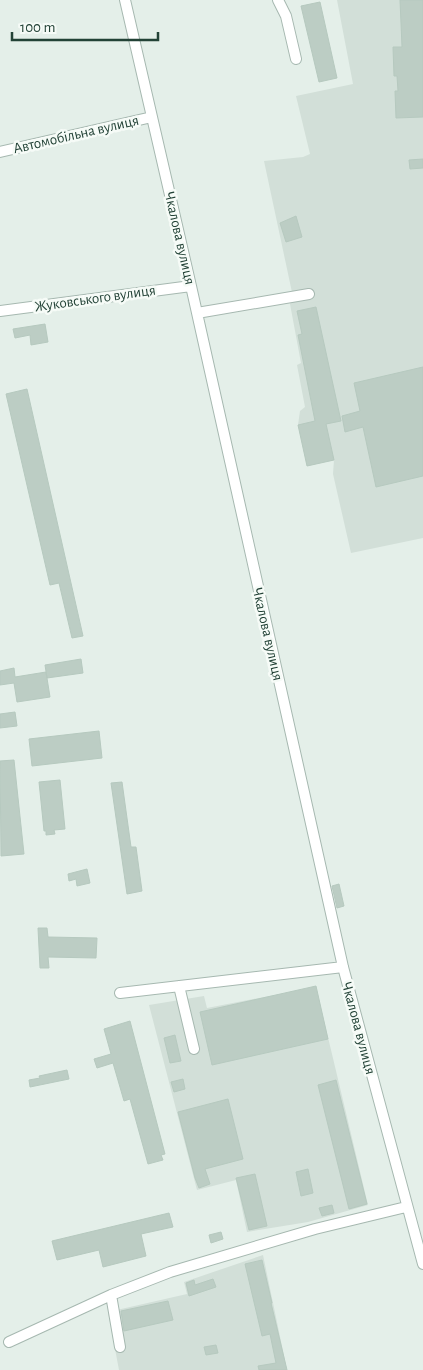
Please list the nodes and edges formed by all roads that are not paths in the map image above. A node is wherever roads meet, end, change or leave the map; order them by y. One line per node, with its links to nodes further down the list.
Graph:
1 (125, 0): 4 (street, Чкалова вулиця)
2 (278, 0): 3 (street)
3 (296, 59)
4 (152, 117): 5 (street, Автомобільна вулиця); 6 (street, Чкалова вулиця)
5 (0, 152)
6 (191, 286): 8 (street, Жуковського вулиця); 9 (street, Чкалова вулиця)
7 (309, 294): 9 (street)
8 (0, 311)
9 (197, 314): 10 (street, Чкалова вулиця)
10 (343, 967): 11 (street); 14 (street, Чкалова вулиця)
11 (179, 986): 12 (street); 13 (street)
12 (120, 993)
13 (194, 1048)
14 (406, 1207): 15 (street, Чкалова вулиця); 16 (street)
15 (423, 1264)
16 (111, 1295): 17 (street); 18 (street)
17 (9, 1342)
18 (120, 1347)

